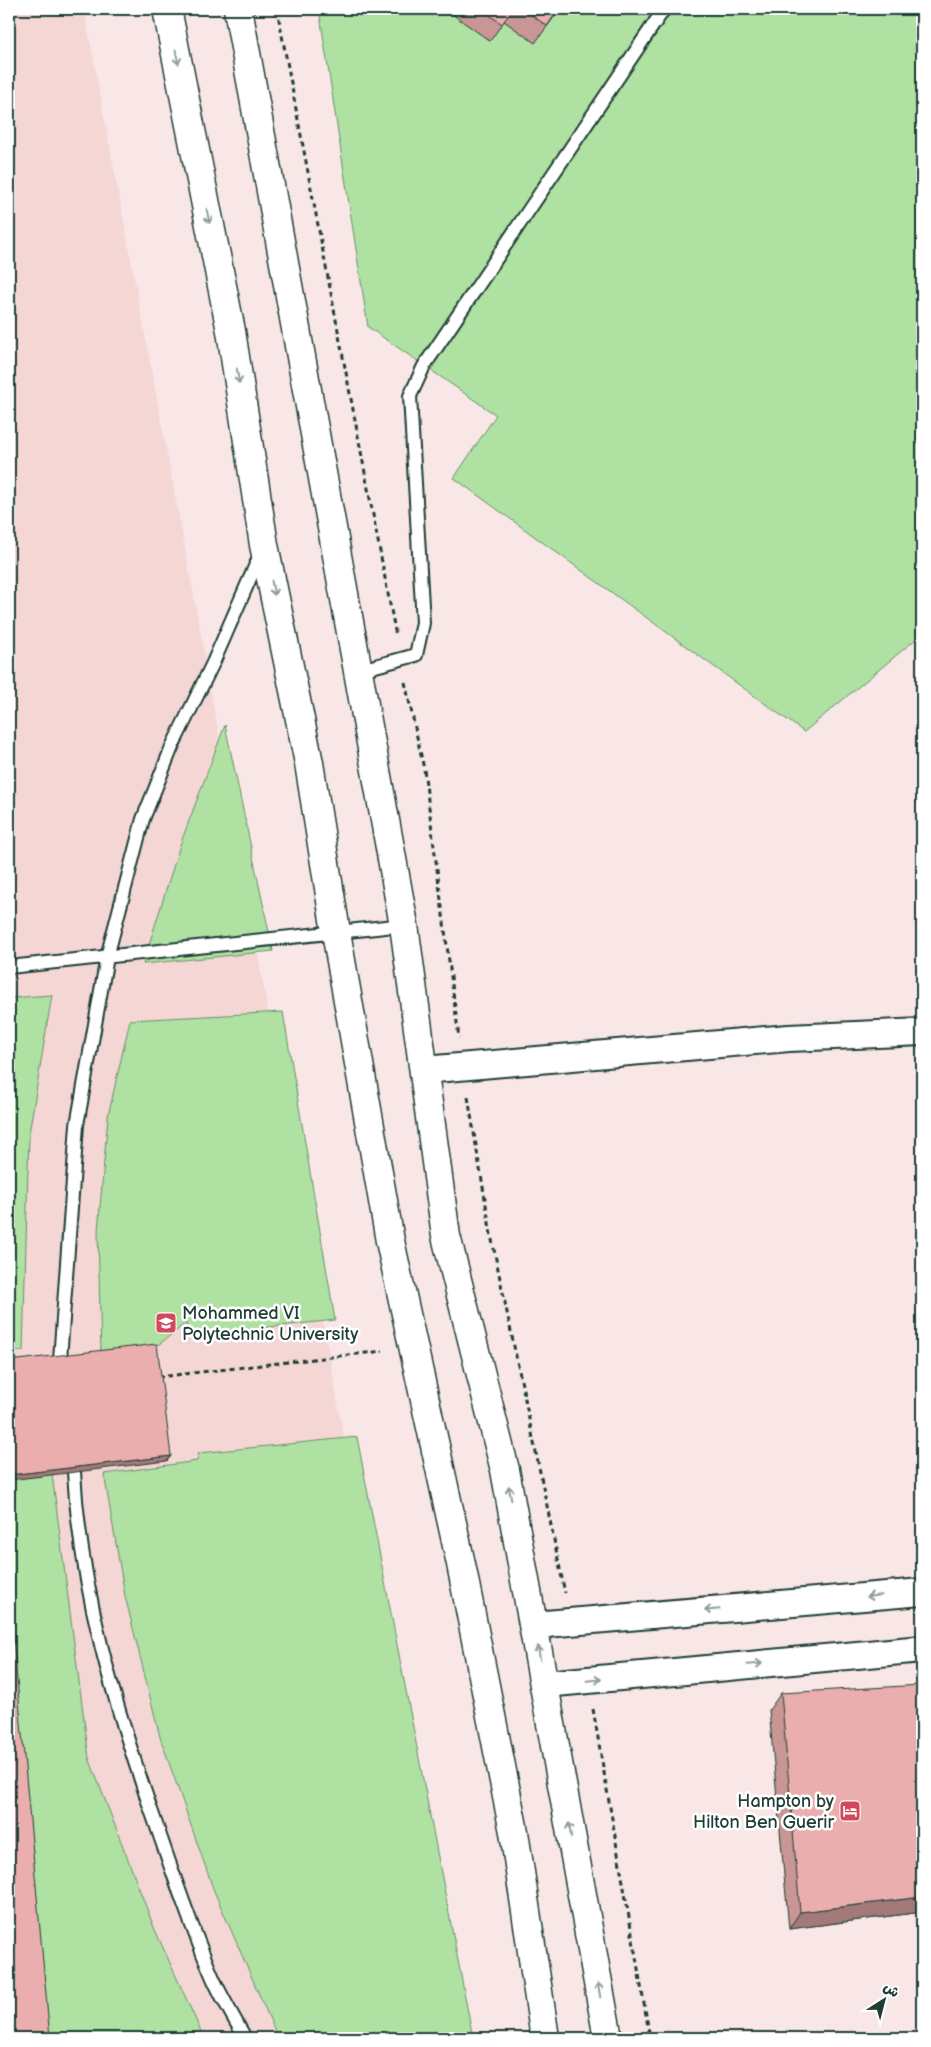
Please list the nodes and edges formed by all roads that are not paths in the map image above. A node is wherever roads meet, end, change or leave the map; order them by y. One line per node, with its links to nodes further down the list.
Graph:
1 (168, 9): 4 (street, one-way to 4)
2 (238, 9): 5 (street)
3 (664, 9): 5 (lane)
4 (264, 545): 7 (street, one-way to 7); 8 (lane)
5 (357, 671): 6 (street)
6 (404, 925): 7 (lane); 11 (street)
7 (336, 932): 8 (lane); 19 (street)
8 (107, 957): 9 (lane); 12 (lane)
9 (9, 967)
10 (922, 1032): 11 (street)
11 (424, 1070): 15 (street, one-way to 11)
12 (60, 1360)
13 (74, 1472): 18 (lane)
14 (922, 1592): 15 (street, one-way to 15)
15 (534, 1625): 17 (street, one-way to 15)
16 (922, 1649): 17 (street, one-way to 16)
17 (545, 1684): 20 (street, one-way to 17)
18 (245, 2038)
19 (545, 2038)
20 (608, 2038)

